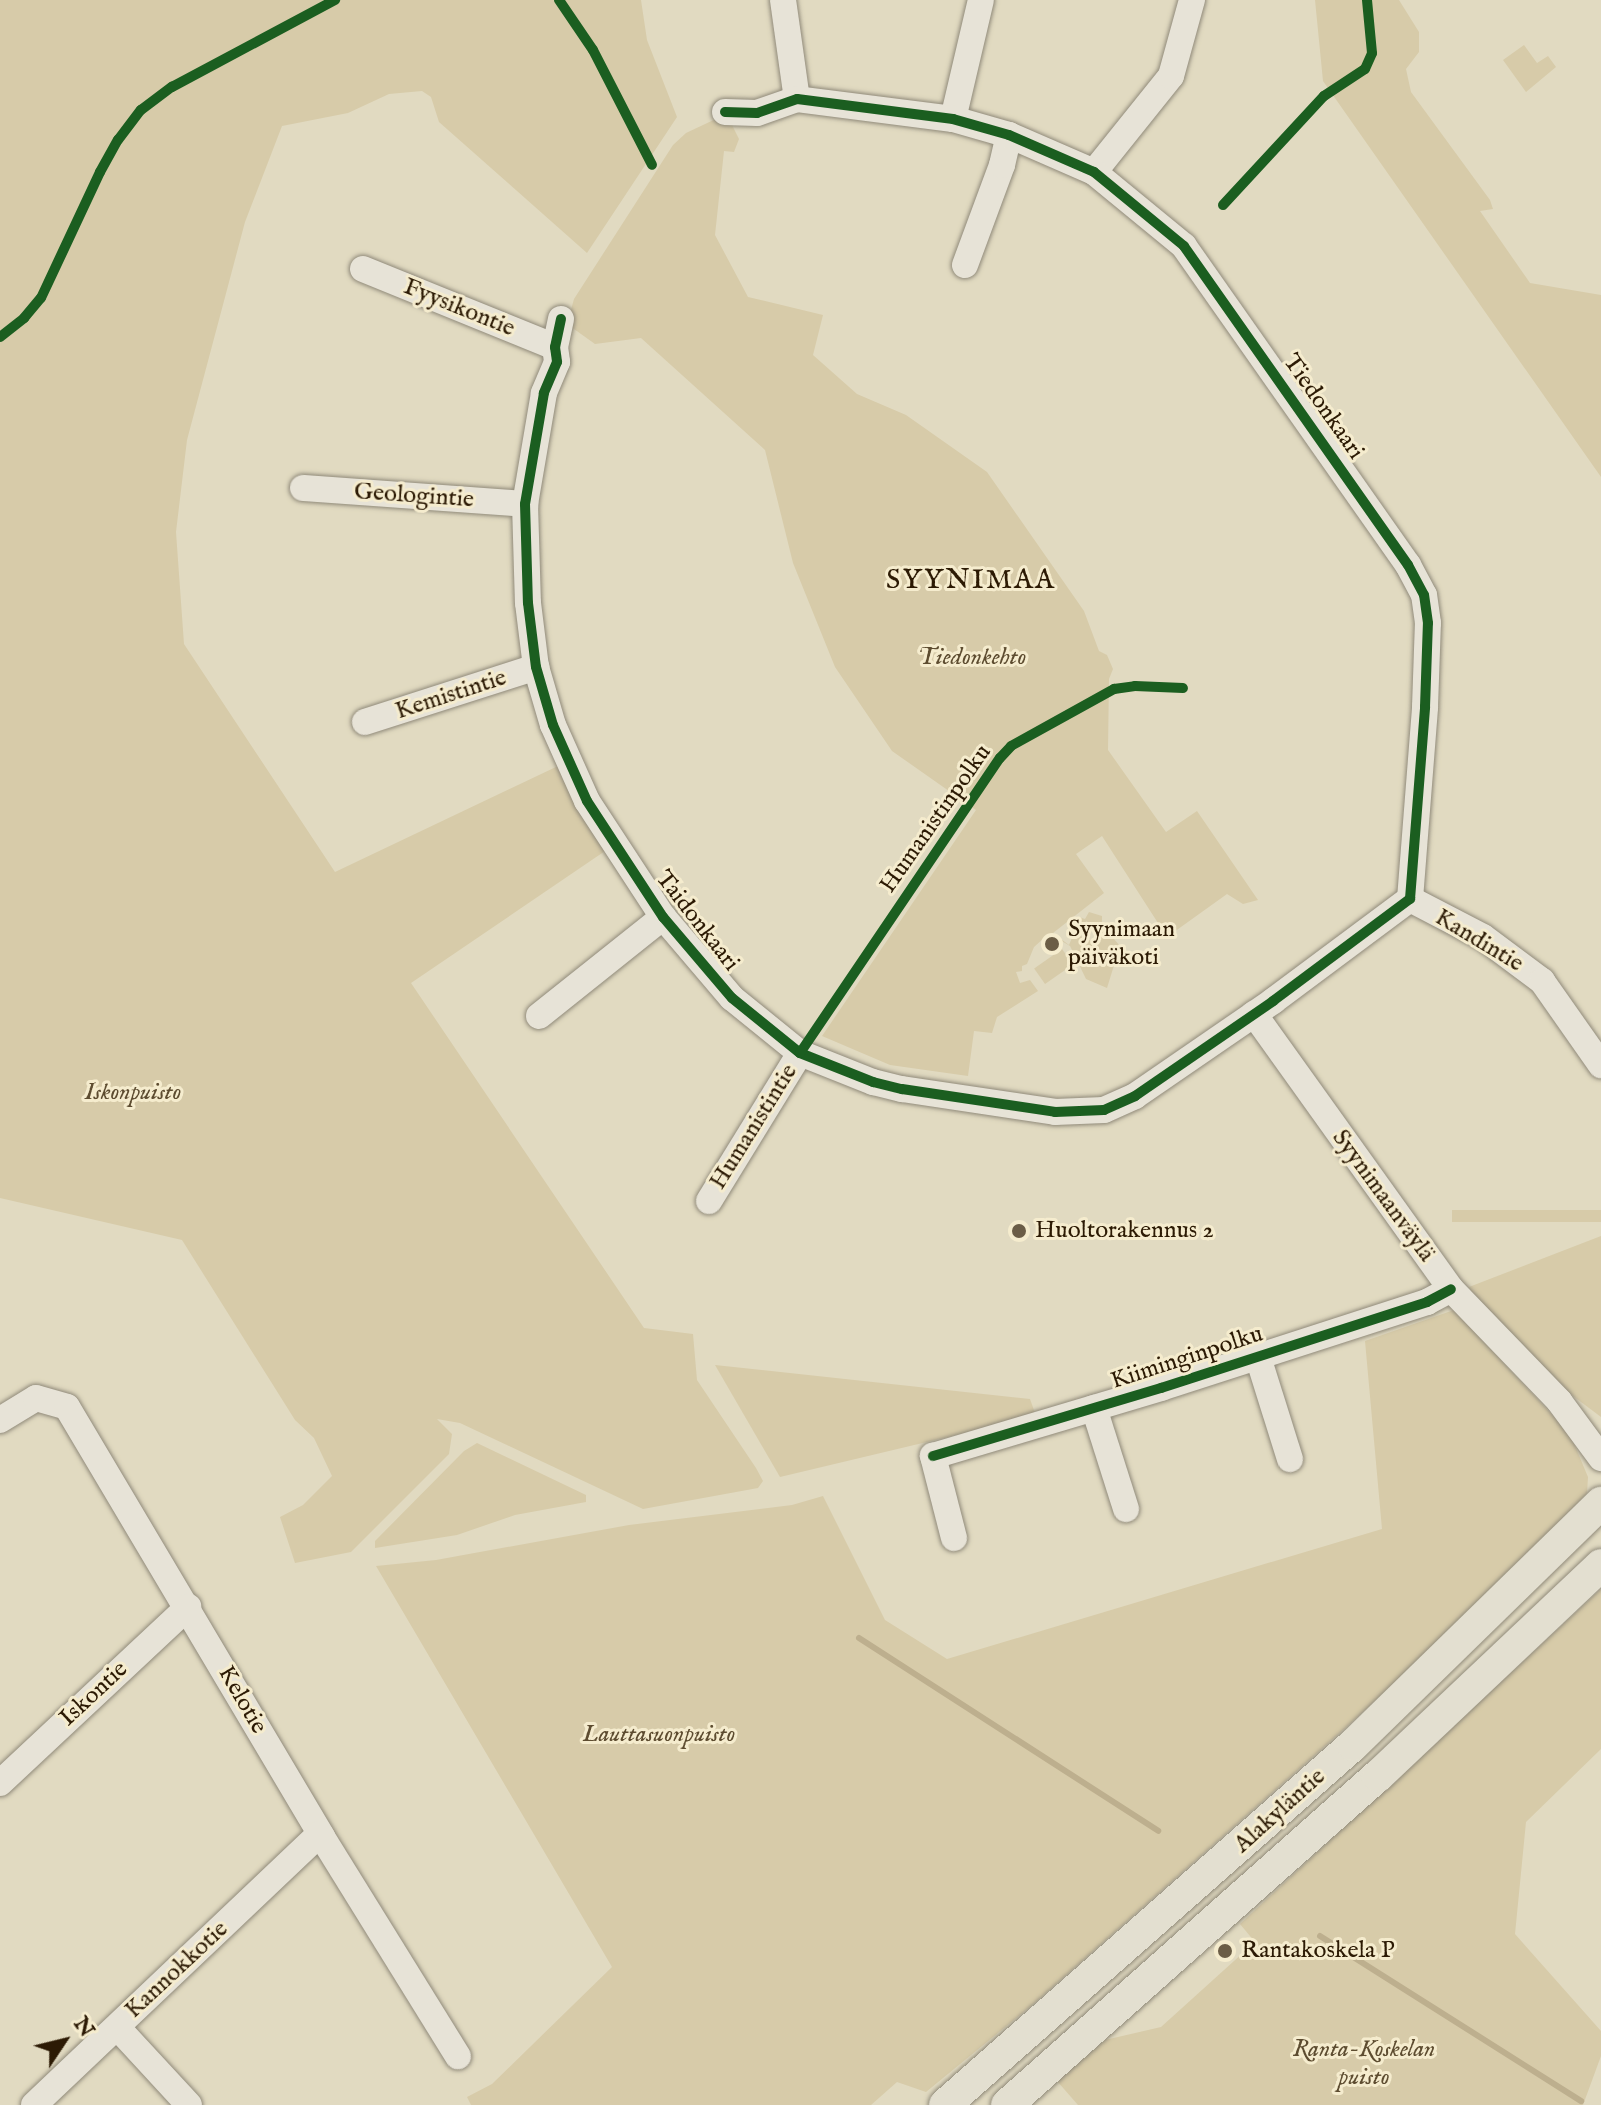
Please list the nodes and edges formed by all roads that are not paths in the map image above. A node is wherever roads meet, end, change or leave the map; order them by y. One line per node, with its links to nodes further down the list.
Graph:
1 (783, 0): 4 (street)
2 (981, 0): 6 (street)
3 (1192, 0): 8 (street)
4 (797, 99): 5 (street, Tiedonkaari); 6 (street, Tiedonkaari)
5 (725, 112)
6 (953, 119): 7 (street, Tiedonkaari)
7 (1009, 135): 8 (street, Tiedonkaari); 9 (street)
8 (1094, 172): 17 (street, Tiedonkaari)
9 (965, 265)
10 (363, 269): 12 (street, Fyysikontie)
11 (561, 319): 12 (street, Taidonkaari)
12 (555, 347): 14 (street, Taidonkaari)
13 (303, 488): 14 (street, Geologintie)
14 (525, 504): 15 (street, Taidonkaari)
15 (536, 667): 16 (street, Kemistintie); 18 (street, Taidonkaari)
16 (365, 722)
17 (1410, 899): 19 (street); 22 (street, Kandintie)
18 (663, 917): 20 (street); 21 (street, Taidonkaari)
19 (1254, 1014): 21 (street, Taidonkaari); 24 (street, Syynimaanväylä)
20 (539, 1016)
21 (800, 1053): 23 (street, Humanistintie)
22 (1601, 1065)
23 (709, 1201)
24 (1451, 1289): 25 (street, Kiiminginpolku); 26 (street, Syynimaanväylä)
25 (1258, 1357): 27 (street, Kiiminginpolku); 31 (street, Kiiminginpolku)
26 (1559, 1401): 29 (street, Syynimaanväylä); 30 (street, Syynimaanväylä)
27 (1094, 1408): 33 (street, Kiiminginpolku); 34 (street, Kiiminginpolku)
28 (3, 1410): 36 (street, Kelotie)
29 (1601, 1434)
30 (1601, 1458)
31 (1290, 1459)
32 (1601, 1503): 43 (main road, Alakyläntie)
33 (1126, 1509)
34 (954, 1538)
35 (1601, 1565): 44 (main road, Alakyläntie)
36 (188, 1607): 37 (street, Iskontie); 38 (street, Kelotie)
37 (0, 1783)
38 (320, 1834): 39 (street, Kannokkotie); 40 (street, Kelotie)
39 (117, 2027): 41 (street, Kannokkotie); 42 (street)
40 (458, 2056)
41 (34, 2105)
42 (189, 2105)
43 (945, 2105)
44 (1007, 2105)

